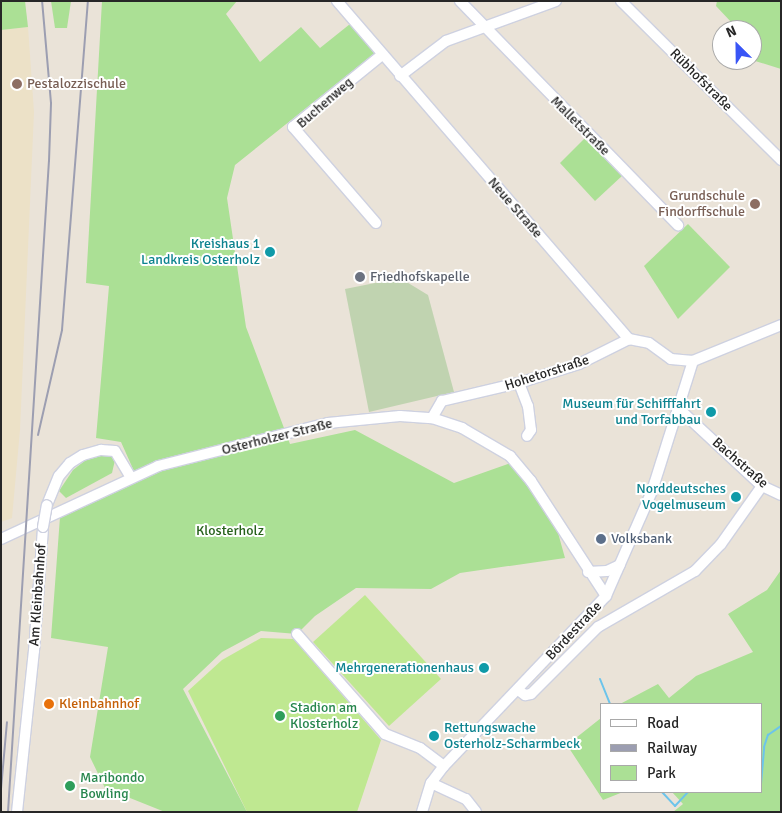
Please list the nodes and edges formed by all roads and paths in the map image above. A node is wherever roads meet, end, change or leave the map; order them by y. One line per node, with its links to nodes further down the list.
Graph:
1 (337, 1): 6 (street, Neue Straße)
2 (460, 1): 5 (street, Malletstraße)
3 (556, 1): 5 (street)
4 (621, 1): 8 (street, Rübhofstraße)
5 (482, 26): 7 (street); 10 (street, Malletstraße)
6 (382, 55): 7 (street, Neue Straße); 9 (street, Buchenweg)
7 (400, 76): 12 (street, Neue Straße)
8 (781, 160)
9 (376, 223)
10 (678, 225)
11 (781, 325): 13 (street)
12 (629, 340): 13 (street); 14 (street, Hohetorstraße)
13 (693, 361): 15 (street, Bördestraße)
14 (519, 384): 16 (street, Hohetorstraße); 17 (street)
15 (678, 408): 19 (street, Bachstraße); 22 (street, Bördestraße)
16 (432, 418): 18 (street, Osterholzer Straße); 23 (street, Osterholzer Straße)
17 (527, 436)
18 (130, 478): 21 (street, Osterholzer Straße); 29 (street, Am Kleinbahnhof, bridge)
19 (762, 486): 20 (street, Bachstraße); 26 (street)
20 (781, 495)
21 (1, 539)
22 (620, 566): 23 (street); 24 (street, Bördestraße)
23 (588, 572): 24 (street, Osterholzer Straße)
24 (606, 596): 26 (street, Bördestraße)
25 (297, 634): 27 (street)
26 (518, 690): 27 (street, Bördestraße)
27 (444, 766): 28 (street, Bördestraße)
28 (431, 783): 30 (street, Bördestraße); 31 (street)
29 (17, 812)
30 (422, 812)
31 (476, 812)

